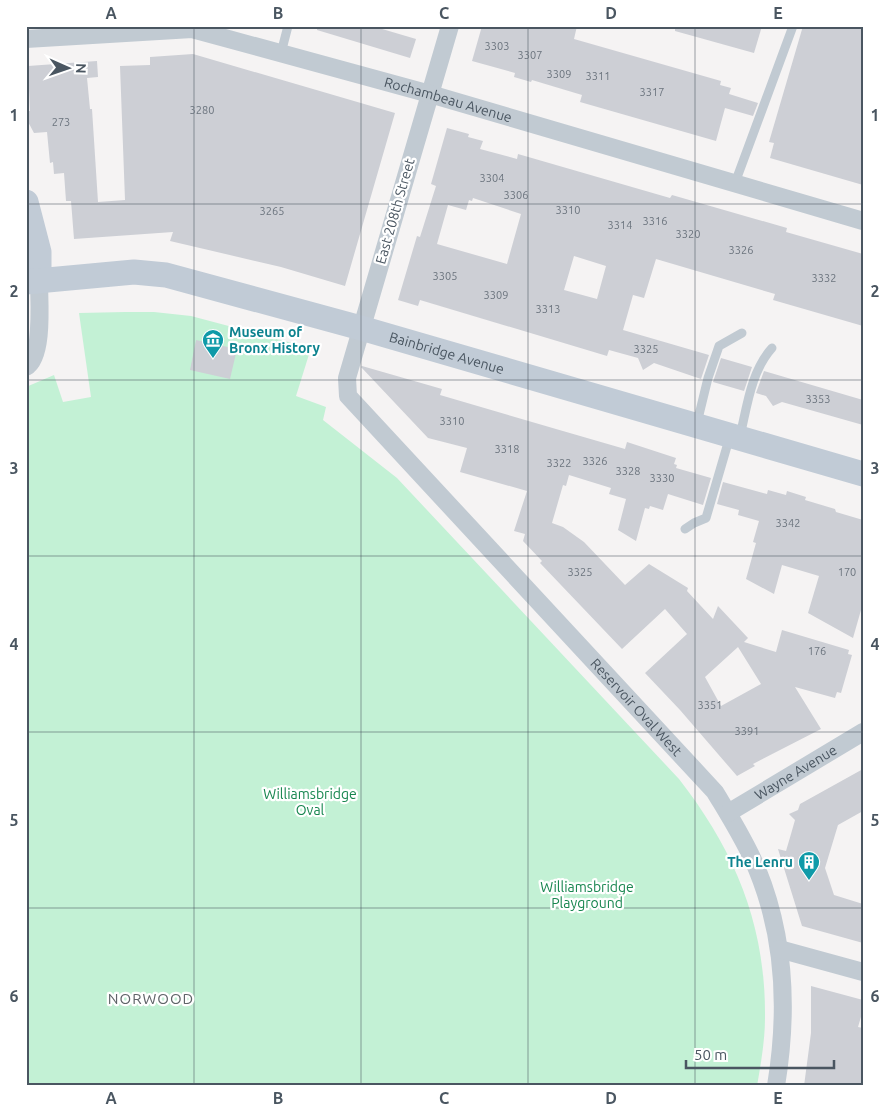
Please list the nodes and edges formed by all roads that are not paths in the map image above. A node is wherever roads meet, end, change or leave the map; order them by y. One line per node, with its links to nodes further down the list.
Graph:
1 (288, 26): 6 (lane)
2 (450, 26): 7 (street, East 208th Street)
3 (793, 26): 8 (lane)
4 (217, 31): 5 (street, Rochambeau Avenue); 6 (street, Rochambeau Avenue)
5 (26, 39)
6 (281, 54): 7 (street, Rochambeau Avenue)
7 (430, 94): 8 (street, Rochambeau Avenue); 12 (street, East 208th Street)
8 (735, 183): 10 (street, Rochambeau Avenue)
9 (26, 202): 11 (main road)
10 (863, 221)
11 (33, 281): 12 (main road, Bainbridge Avenue); 15 (street)
12 (361, 328): 16 (street, East 208th Street); 17 (main road, Bainbridge Avenue)
13 (742, 333): 17 (lane)
14 (772, 348): 18 (lane)
15 (26, 367)
16 (348, 396): 22 (street, Reservoir Oval West)
17 (697, 426): 18 (main road, Bainbridge Avenue)
18 (735, 437): 19 (main road, Bainbridge Avenue); 20 (lane)
19 (863, 474)
20 (685, 529)
21 (863, 732): 22 (street, Wayne Avenue)
22 (728, 813): 23 (street, Reservoir Oval West)
23 (779, 949): 24 (street); 25 (street, Reservoir Oval West)
24 (863, 972)
25 (776, 1086)

